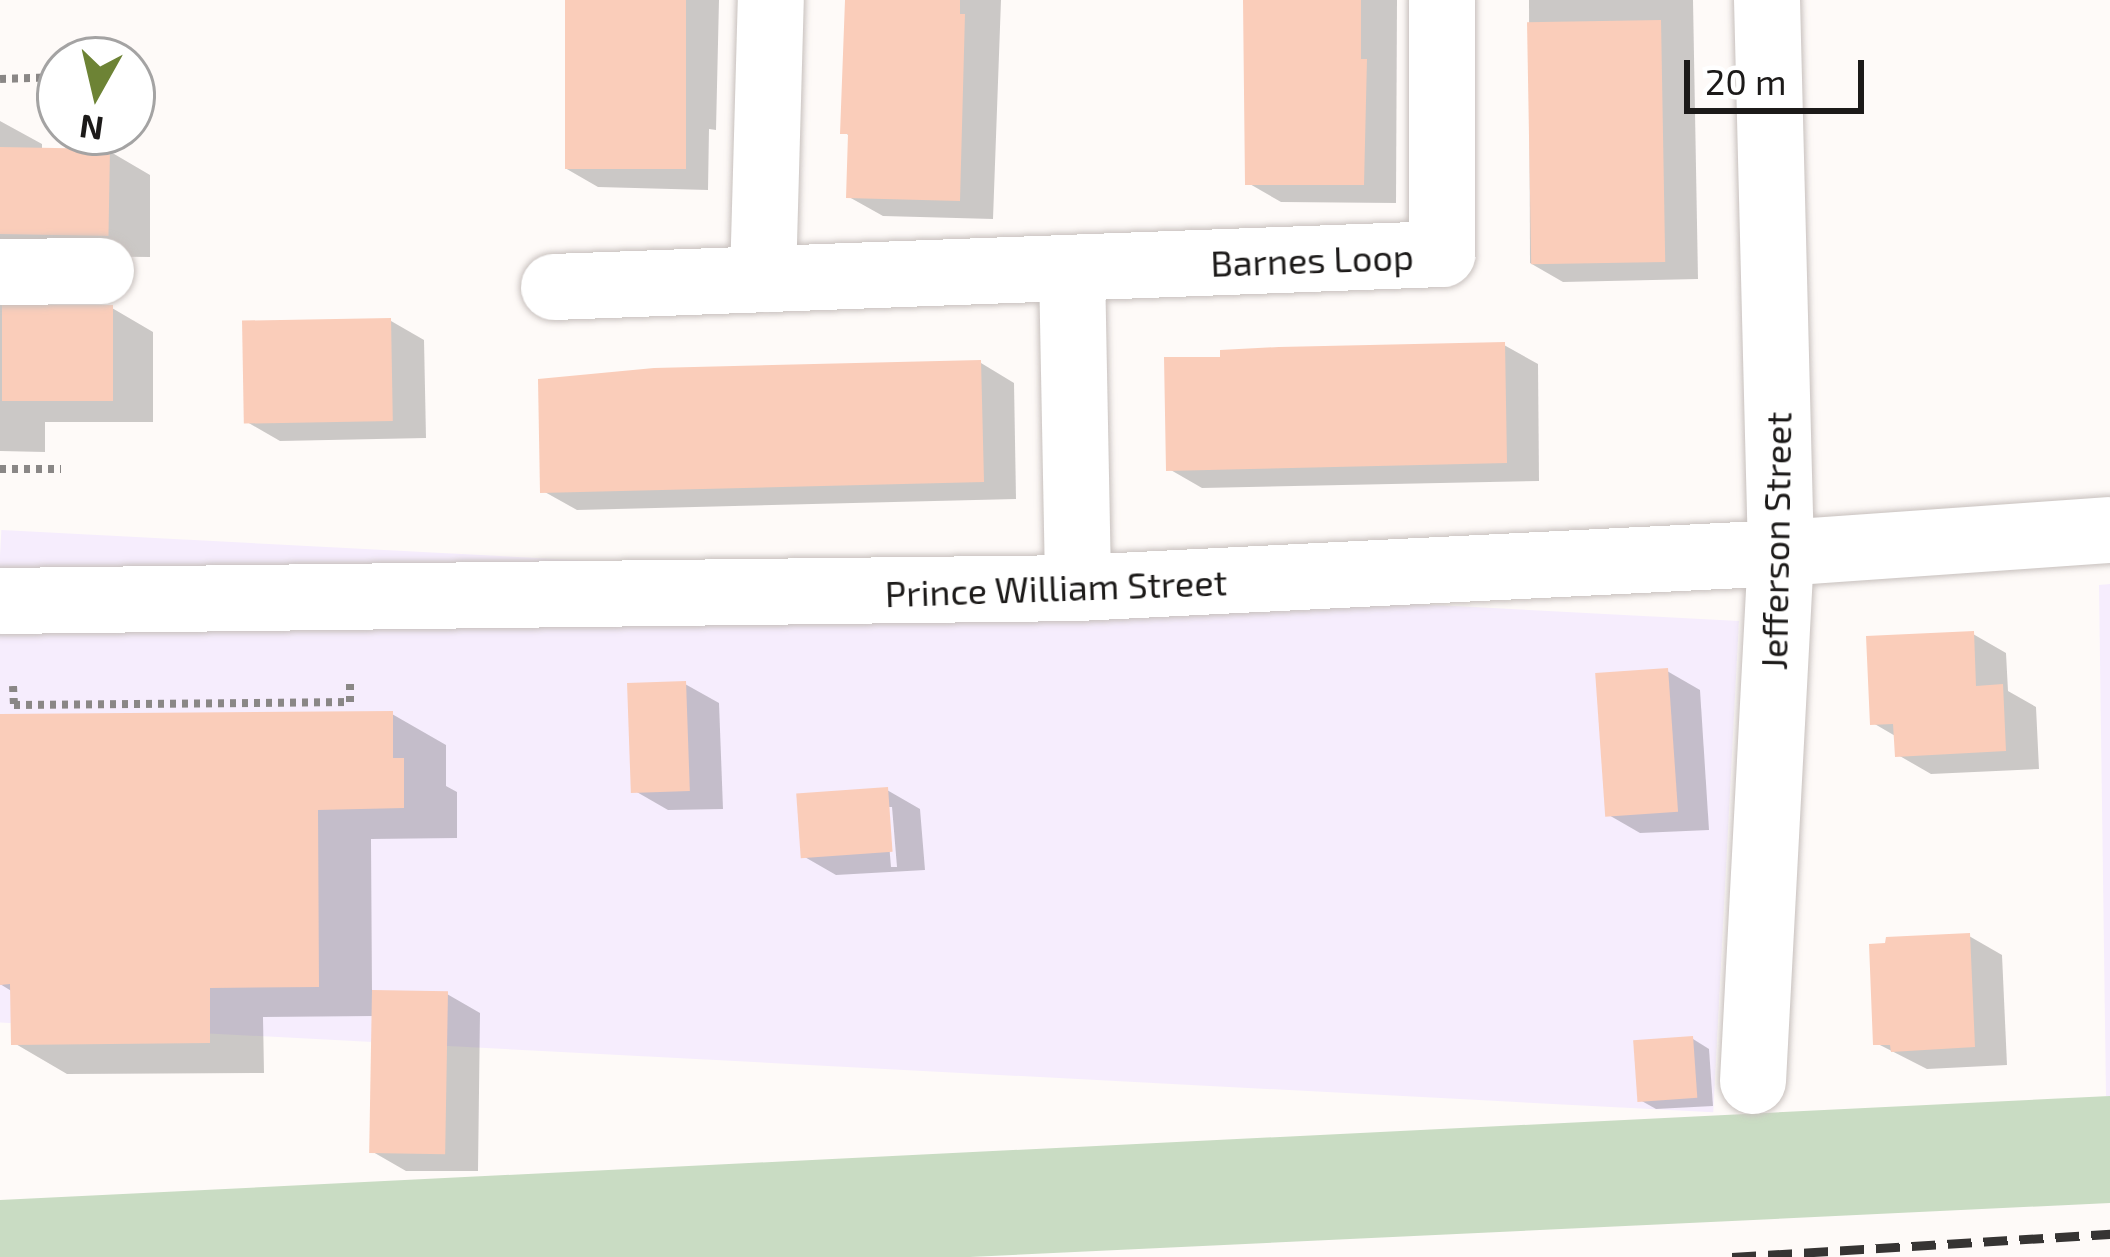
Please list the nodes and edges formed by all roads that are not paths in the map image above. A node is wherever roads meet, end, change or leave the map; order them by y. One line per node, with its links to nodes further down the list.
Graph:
1 (771, 0): 7 (street)
2 (1442, 0): 4 (street, Barnes Loop)
3 (1767, 0): 10 (street, Jefferson Street)
4 (1072, 268): 7 (street, Barnes Loop); 11 (street)
5 (101, 271): 6 (street)
6 (0, 272)
7 (763, 279): 8 (street, Barnes Loop)
8 (554, 287)
9 (2110, 530): 10 (street, Prince William Street)
10 (1781, 554): 11 (street, Prince William Street); 13 (street, Jefferson Street)
11 (1078, 588): 12 (street, Prince William Street)
12 (0, 601)
13 (1753, 1081)

